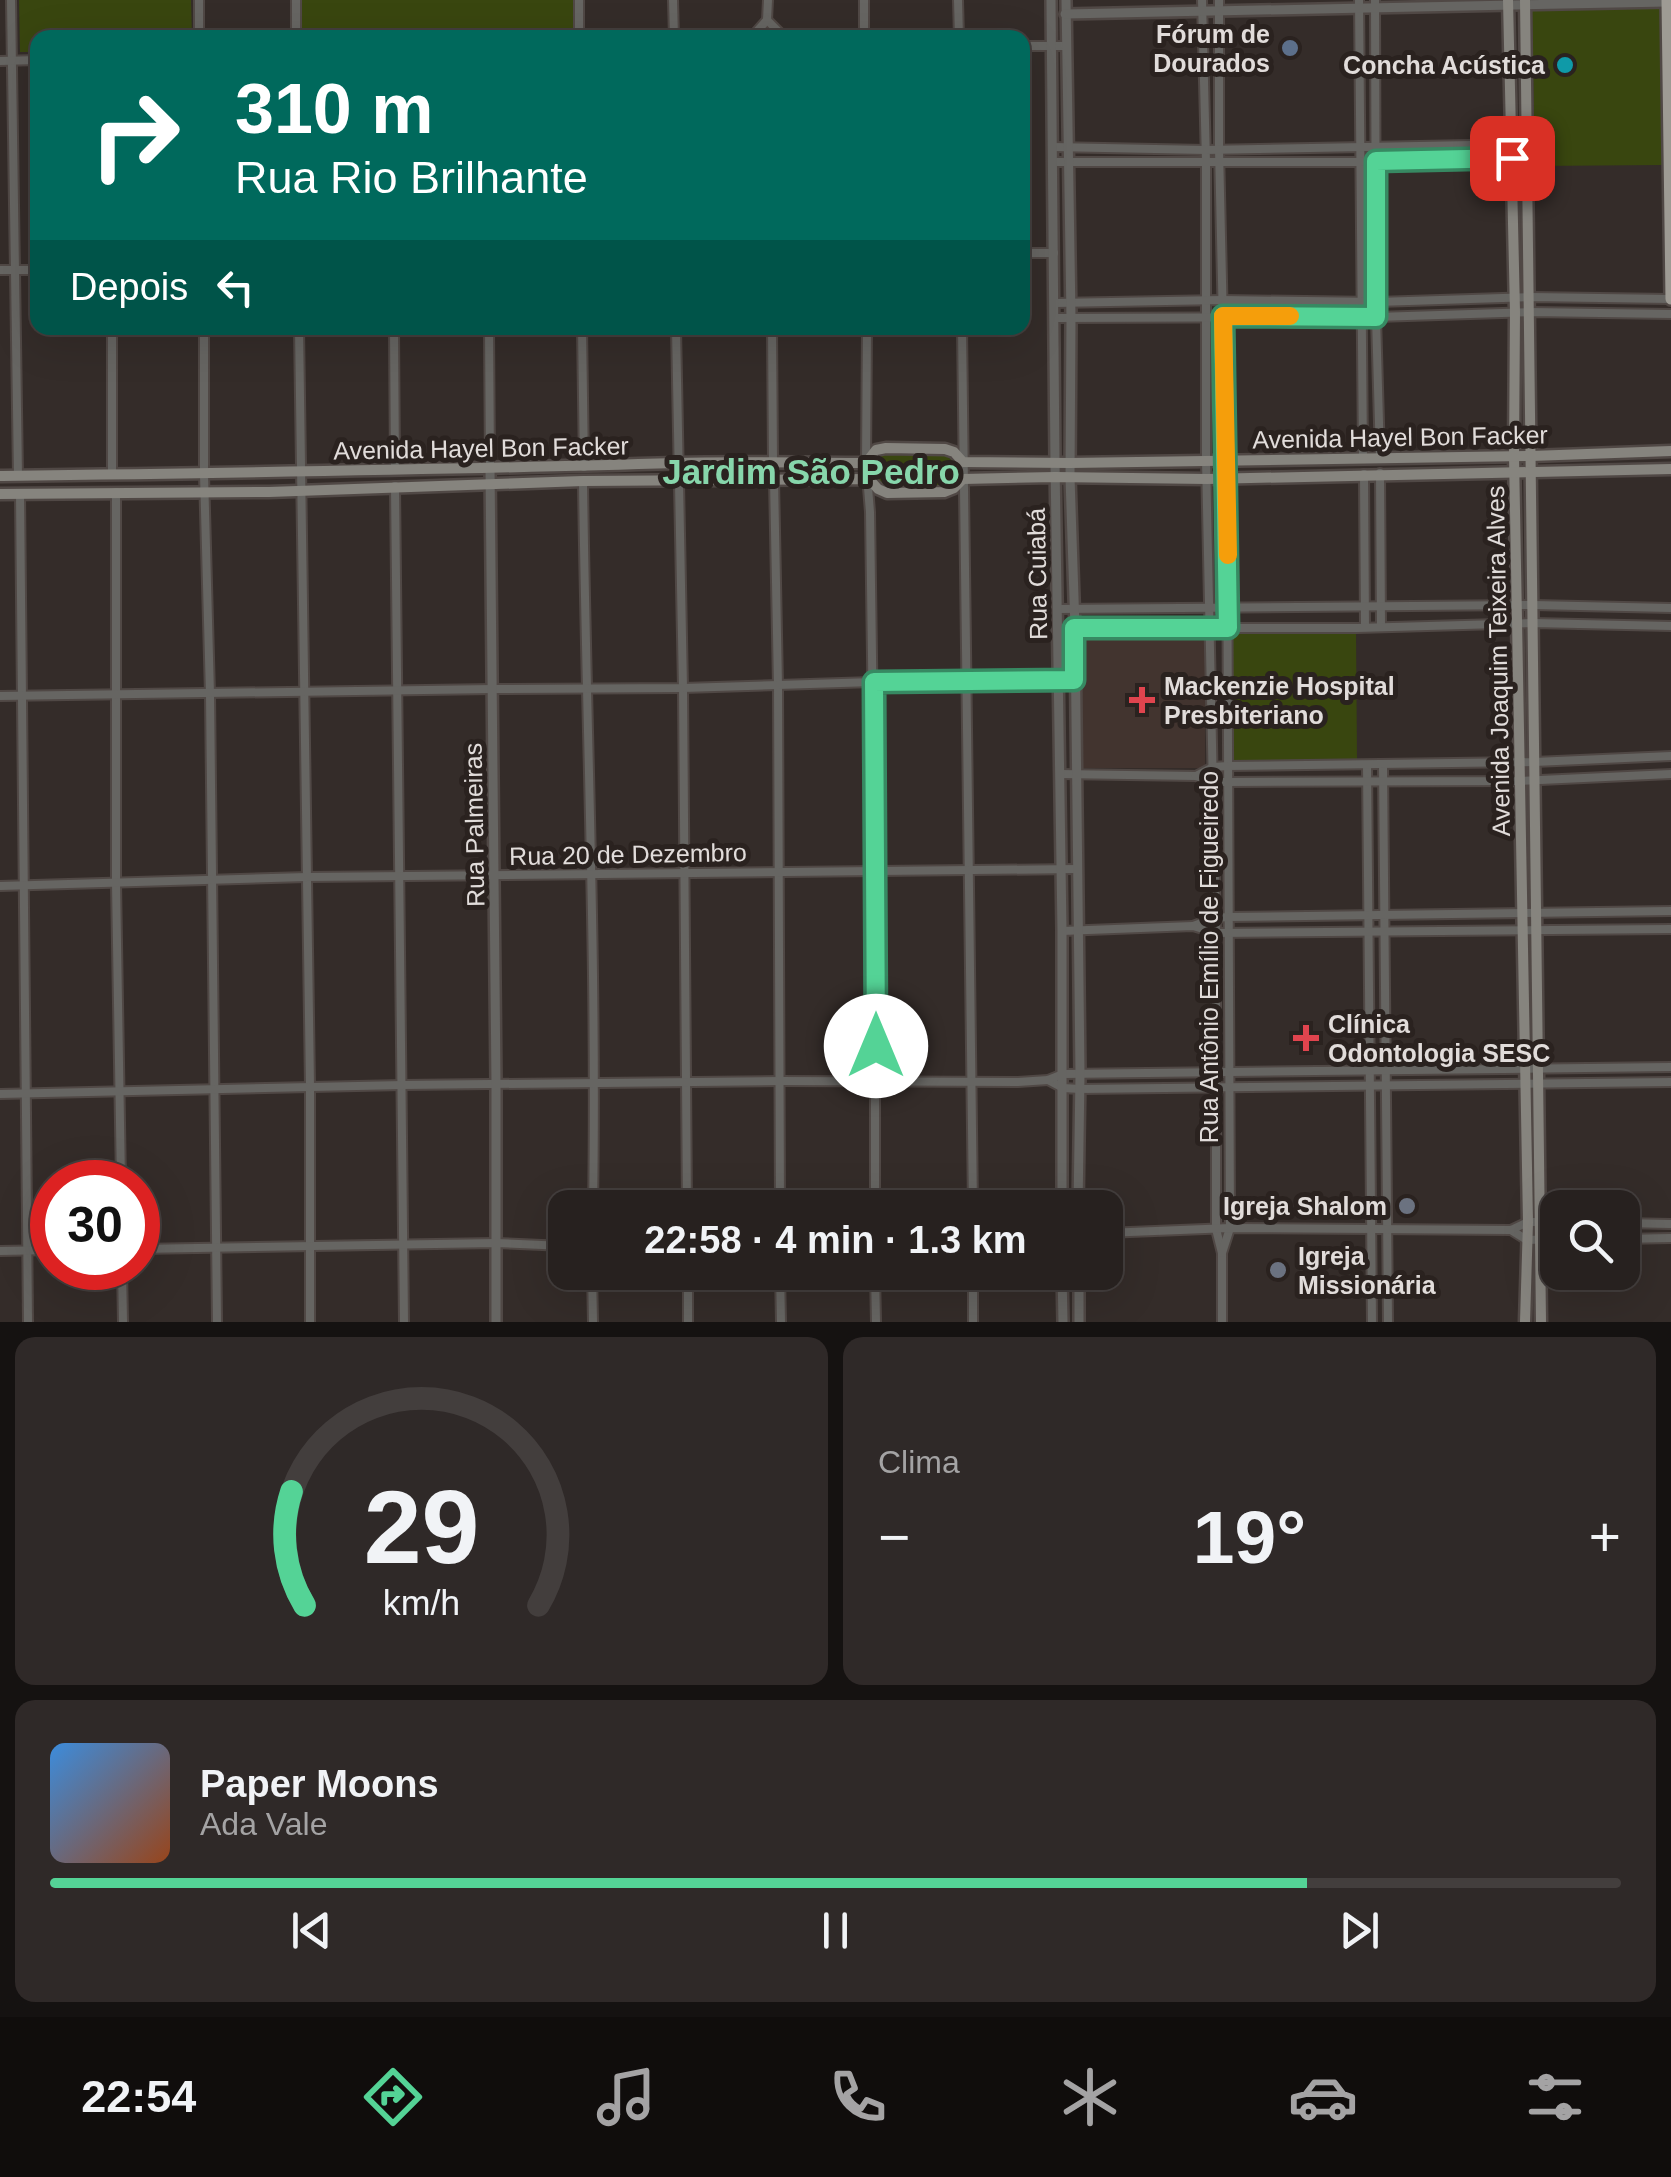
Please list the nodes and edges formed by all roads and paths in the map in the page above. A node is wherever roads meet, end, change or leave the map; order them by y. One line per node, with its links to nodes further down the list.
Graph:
1 (11, 0): 34 (street)
2 (199, 0): 21 (street)
3 (296, 0): 22 (street)
4 (579, 0): 23 (street)
5 (674, 0): 24 (street)
6 (768, 0): 20 (street)
7 (864, 0): 27 (street)
8 (958, 0): 28 (street)
9 (1051, 0): 19 (street, Rua Cuiabá)
10 (1066, 0): 18 (street, Rua Cuiabá)
11 (1668, 2): 13 (street); 35 (main road)
12 (1375, 3): 14 (street); 15 (street); 40 (street)
13 (1525, 3): 15 (street); 37 (main road, Avenida Joaquim Teixeira Alves)
14 (1359, 4): 16 (street); 42 (street)
15 (1509, 4): 36 (main road, Avenida Joaquim Teixeira Alves)
16 (1219, 5): 17 (street); 41 (street, Rua Antônio Emílio de Figueiredo)
17 (1202, 6): 18 (street); 43 (street, Rua Antônio Emílio de Figueiredo)
18 (1066, 14): 19 (street); 31 (street, Rua Cuiabá)
19 (1052, 15): 30 (street, Rua Cuiabá)
20 (768, 20): 25 (street); 26 (street)
21 (199, 30)
22 (296, 30)
23 (579, 30)
24 (674, 30)
25 (758, 30)
26 (777, 30)
27 (864, 30)
28 (958, 30)
29 (1030, 46): 30 (street)
30 (1052, 46): 31 (street); 38 (street, Rua Cuiabá)
31 (1066, 46): 39 (street, Rua Cuiabá)
32 (30, 60): 34 (street)
33 (0, 61): 34 (street)
34 (12, 61): 57 (street)
35 (1670, 142): 44 (main road)
36 (1512, 144): 37 (street); 40 (street); 45 (main road, Avenida Joaquim Teixeira Alves)
37 (1527, 144): 46 (main road, Avenida Joaquim Teixeira Alves)
38 (1053, 146): 39 (street); 49 (street, Rua Cuiabá)
39 (1068, 147): 43 (street); 50 (street, Rua Cuiabá)
40 (1376, 147): 42 (street); 48 (street)
41 (1219, 148): 42 (street); 43 (street); 47 (street, Rua Antônio Emílio de Figueiredo)
42 (1359, 148): 52 (street)
43 (1206, 150): 51 (street, Rua Antônio Emílio de Figueiredo)
44 (1670, 157): 60 (main road)
45 (1512, 158): 46 (street); 48 (street); 58 (main road, Avenida Joaquim Teixeira Alves)
46 (1527, 158): 59 (main road, Avenida Joaquim Teixeira Alves)
47 (1220, 161): 51 (street); 52 (street); 62 (street, Rua Antônio Emílio de Figueiredo)
48 (1376, 161): 52 (street); 65 (street)
49 (1054, 162): 50 (street); 53 (street, Rua Cuiabá)
50 (1068, 162): 51 (street); 63 (street, Rua Cuiabá)
51 (1206, 162): 61 (street, Rua Antônio Emílio de Figueiredo)
52 (1360, 162): 64 (street)
53 (1054, 252): 54 (street); 66 (street, Rua Cuiabá)
54 (1030, 253)
55 (0, 270): 57 (street)
56 (30, 270): 57 (street)
57 (16, 271): 111 (street)
58 (1515, 297): 59 (street); 65 (street); 67 (main road, Avenida Joaquim Teixeira Alves)
59 (1530, 297): 60 (street); 68 (main road, Avenida Joaquim Teixeira Alves)
60 (1671, 299)
61 (1207, 300): 62 (street); 63 (street); 70 (street, Rua Antônio Emílio de Figueiredo)
62 (1222, 300): 64 (street); 71 (street, Rua Antônio Emílio de Figueiredo)
63 (1070, 302): 66 (street); 75 (street, Rua Cuiabá)
64 (1361, 302): 65 (street); 72 (street)
65 (1377, 302): 73 (street)
66 (1055, 303): 74 (street, Rua Cuiabá)
67 (1515, 312): 68 (street); 73 (street); 87 (main road, Avenida Joaquim Teixeira Alves)
68 (1530, 312): 69 (street); 88 (main road, Avenida Joaquim Teixeira Alves)
69 (1671, 314)
70 (1207, 316): 71 (street); 75 (street); 91 (street, Rua Antônio Emílio de Figueiredo)
71 (1223, 316): 72 (street); 92 (street, Rua Antônio Emílio de Figueiredo)
72 (1361, 316): 73 (street); 89 (street)
73 (1376, 317): 90 (street)
74 (1055, 318): 75 (street); 95 (street, Rua Cuiabá)
75 (1071, 318): 97 (street, Rua Cuiabá)
76 (112, 335): 109 (street)
77 (204, 335): 107 (street)
78 (299, 335): 105 (street)
79 (394, 335): 102 (street)
80 (489, 335): 99 (street, Rua Palmeiras)
81 (582, 335): 100 (street)
82 (676, 335): 96 (street)
83 (772, 335): 98 (street)
84 (867, 335): 93 (street)
85 (962, 335): 94 (street)
86 (1671, 450): 88 (main road, Avenida Hayel Bon Facker)
87 (1514, 456): 88 (main road, Avenida Hayel Bon Facker); 90 (main road, Avenida Hayel Bon Facker); 103 (main road, Avenida Joaquim Teixeira Alves)
88 (1531, 456): 104 (main road, Avenida Joaquim Teixeira Alves)
89 (1363, 458): 90 (main road, Avenida Hayel Bon Facker); 92 (main road, Avenida Hayel Bon Facker)
90 (1380, 458)
91 (1206, 460): 92 (main road, Avenida Hayel Bon Facker); 97 (main road, Avenida Hayel Bon Facker); 118 (street, Rua Antônio Emílio de Figueiredo)
92 (1225, 460): 115 (street, Rua Antônio Emílio de Figueiredo)
93 (866, 462): 94 (main road, Avenida Hayel Bon Facker); 98 (main road, Avenida Hayel Bon Facker); 116 (street)
94 (963, 462): 95 (main road, Avenida Hayel Bon Facker); 117 (street)
95 (1055, 462): 97 (main road, Avenida Hayel Bon Facker); 112 (street, Rua Cuiabá)
96 (679, 463): 98 (main road, Avenida Hayel Bon Facker); 100 (main road, Avenida Hayel Bon Facker); 120 (street)
97 (1070, 463): 113 (street, Rua Cuiabá)
98 (774, 464)
99 (490, 467): 100 (main road, Avenida Hayel Bon Facker); 102 (main road, Avenida Hayel Bon Facker); 121 (street, Rua Palmeiras)
100 (584, 467)
101 (1671, 468): 104 (main road, Avenida Hayel Bon Facker)
102 (395, 470): 105 (main road, Avenida Hayel Bon Facker)
103 (1515, 471): 104 (main road, Avenida Hayel Bon Facker); 106 (main road, Avenida Hayel Bon Facker); 131 (main road, Avenida Joaquim Teixeira Alves)
104 (1532, 471): 130 (main road, Avenida Joaquim Teixeira Alves)
105 (300, 472): 107 (main road, Avenida Hayel Bon Facker); 123 (street)
106 (1380, 473): 108 (main road, Avenida Hayel Bon Facker); 133 (street)
107 (204, 474): 109 (main road, Avenida Hayel Bon Facker); 126 (street)
108 (1364, 474): 115 (main road, Avenida Hayel Bon Facker); 132 (street)
109 (112, 475): 111 (main road, Avenida Hayel Bon Facker)
110 (0, 476): 111 (main road, Avenida Hayel Bon Facker)
111 (18, 476)
112 (1055, 477): 113 (main road, Avenida Hayel Bon Facker); 117 (main road, Avenida Hayel Bon Facker); 128 (street, Rua Cuiabá)
113 (1070, 477): 118 (main road, Avenida Hayel Bon Facker); 129 (street, Rua Cuiabá)
114 (774, 478): 116 (main road, Avenida Hayel Bon Facker); 120 (main road, Avenida Hayel Bon Facker); 152 (street)
115 (1226, 478): 118 (main road, Avenida Hayel Bon Facker); 138 (street, Rua Antônio Emílio de Figueiredo)
116 (869, 479): 117 (main road, Avenida Hayel Bon Facker); 151 (street)
117 (963, 479): 150 (street)
118 (1207, 479): 137 (street, Rua Antônio Emílio de Figueiredo)
119 (584, 481): 120 (main road, Avenida Hayel Bon Facker); 121 (main road, Avenida Hayel Bon Facker); 154 (street)
120 (679, 482): 155 (street)
121 (490, 484): 122 (main road, Avenida Hayel Bon Facker); 153 (street, Rua Palmeiras)
122 (396, 486): 123 (main road, Avenida Hayel Bon Facker); 156 (street)
123 (302, 491): 126 (main road, Avenida Hayel Bon Facker); 157 (street)
124 (116, 492): 125 (main road, Avenida Hayel Bon Facker); 126 (main road, Avenida Hayel Bon Facker); 160 (street)
125 (20, 493): 127 (main road, Avenida Hayel Bon Facker); 159 (street)
126 (205, 493): 158 (street)
127 (0, 494)
128 (1056, 571): 129 (street); 135 (street, Rua Cuiabá)
129 (1072, 571): 136 (street, Rua Cuiabá)
130 (1533, 605): 131 (street); 134 (street); 140 (main road, Avenida Joaquim Teixeira Alves)
131 (1518, 606): 133 (street); 139 (main road, Avenida Joaquim Teixeira Alves)
132 (1365, 608): 133 (street); 138 (street); 143 (street)
133 (1381, 608): 141 (street)
134 (1671, 608)
135 (1058, 609): 136 (street); 144 (street, Rua Cuiabá)
136 (1074, 609): 137 (street); 145 (street, Rua Cuiabá)
137 (1210, 609): 138 (street); 146 (street, Rua Antônio Emílio de Figueiredo)
138 (1228, 609): 147 (street, Rua Antônio Emílio de Figueiredo)
139 (1518, 623): 140 (street); 141 (street); 163 (main road, Avenida Joaquim Teixeira Alves)
140 (1533, 623): 142 (street); 164 (main road, Avenida Joaquim Teixeira Alves)
141 (1381, 626): 143 (street)
142 (1671, 626)
143 (1365, 627): 147 (street)
144 (1059, 628): 145 (street); 148 (street, Rua Cuiabá)
145 (1074, 628): 146 (street); 149 (street, Rua Cuiabá)
146 (1211, 628): 147 (street); 168 (street, Rua Antônio Emílio de Figueiredo)
147 (1228, 628): 167 (street, Rua Antônio Emílio de Figueiredo)
148 (1058, 680): 149 (street); 150 (street); 169 (street, Rua Cuiabá)
149 (1074, 680): 170 (street, Rua Cuiabá)
150 (967, 681): 151 (street); 181 (street)
151 (874, 682): 152 (street); 182 (street)
152 (778, 685): 155 (street); 185 (street)
153 (493, 688): 154 (street); 156 (street); 186 (street, Rua Palmeiras)
154 (588, 688): 155 (street); 183 (street)
155 (684, 688): 184 (street)
156 (399, 691): 157 (street); 187 (street)
157 (305, 692): 158 (street); 188 (street)
158 (210, 694): 160 (street); 189 (street)
159 (21, 695): 160 (street); 161 (street); 192 (street)
160 (116, 695): 190 (street)
161 (0, 696)
162 (1671, 756): 164 (street)
163 (1519, 762): 164 (street); 165 (street); 176 (main road, Avenida Joaquim Teixeira Alves)
164 (1534, 762): 174 (main road, Avenida Joaquim Teixeira Alves)
165 (1383, 764): 166 (street); 173 (street)
166 (1367, 765): 167 (street); 175 (street)
167 (1228, 766): 168 (street); 178 (street, Rua Antônio Emílio de Figueiredo)
168 (1213, 767): 172 (street); 177 (street, Rua Antônio Emílio de Figueiredo)
169 (1060, 774): 170 (street); 179 (street, Rua Cuiabá)
170 (1076, 774): 172 (street); 180 (street, Rua Cuiabá)
171 (1671, 774): 174 (street)
172 (1196, 776): 177 (street)
173 (1383, 780): 175 (street); 176 (street); 194 (street)
174 (1535, 780): 176 (street); 196 (main road, Avenida Joaquim Teixeira Alves)
175 (1367, 781): 178 (street); 197 (street)
176 (1520, 781): 195 (main road, Avenida Joaquim Teixeira Alves)
177 (1213, 782): 178 (street); 199 (street, Rua Antônio Emílio de Figueiredo)
178 (1228, 782): 198 (street, Rua Antônio Emílio de Figueiredo)
179 (1061, 869): 180 (street, Rua 20 de Dezembro); 181 (street, Rua 20 de Dezembro); 204 (street, Rua Cuiabá)
180 (1077, 869): 205 (street, Rua Cuiabá)
181 (970, 870): 182 (street, Rua 20 de Dezembro); 225 (street)
182 (875, 872): 185 (street, Rua 20 de Dezembro); 221 (street)
183 (593, 873): 184 (street, Rua 20 de Dezembro); 186 (street, Rua 20 de Dezembro); 230 (street)
184 (685, 873): 185 (street, Rua 20 de Dezembro); 224 (street)
185 (778, 873): 223 (street)
186 (495, 875): 187 (street, Rua 20 de Dezembro); 229 (street, Rua Palmeiras)
187 (401, 876): 188 (street, Rua 20 de Dezembro); 232 (street)
188 (307, 877): 189 (street, Rua 20 de Dezembro); 234 (street)
189 (211, 879): 190 (street, Rua 20 de Dezembro); 237 (street)
190 (116, 884): 192 (street, Rua 20 de Dezembro); 240 (street)
191 (0, 886): 192 (street, Rua 20 de Dezembro)
192 (23, 886): 242 (street)
193 (1671, 912): 196 (street)
194 (1385, 914): 195 (street); 197 (street); 207 (street)
195 (1523, 914): 196 (street); 202 (main road, Avenida Joaquim Teixeira Alves)
196 (1538, 914): 203 (main road, Avenida Joaquim Teixeira Alves)
197 (1370, 915): 198 (street); 206 (street)
198 (1229, 917): 199 (street); 209 (street, Rua Antônio Emílio de Figueiredo)
199 (1215, 918): 200 (street); 208 (street, Rua Antônio Emílio de Figueiredo)
200 (1193, 926): 205 (street); 208 (street)
201 (1671, 929): 203 (street)
202 (1523, 930): 203 (street); 207 (street); 212 (main road, Avenida Joaquim Teixeira Alves)
203 (1538, 930): 213 (main road, Avenida Joaquim Teixeira Alves)
204 (1062, 931): 205 (street); 219 (street, Rua Cuiabá)
205 (1077, 931): 220 (street, Rua Cuiabá)
206 (1370, 932): 207 (street); 209 (street); 210 (street)
207 (1386, 932): 211 (street)
208 (1216, 933): 209 (street); 217 (street, Rua Antônio Emílio de Figueiredo)
209 (1230, 933): 218 (street, Rua Antônio Emílio de Figueiredo)
210 (1370, 972): 211 (street); 216 (street)
211 (1386, 972): 215 (street)
212 (1525, 1067): 213 (street); 215 (street); 226 (main road, Avenida Joaquim Teixeira Alves)
213 (1539, 1067): 214 (street); 227 (main road, Avenida Joaquim Teixeira Alves)
214 (1671, 1067)
215 (1387, 1069): 216 (street); 231 (street)
216 (1371, 1070): 218 (street); 233 (street)
217 (1216, 1073): 218 (street); 220 (street); 235 (street, Rua Antônio Emílio de Figueiredo)
218 (1231, 1073): 236 (street, Rua Antônio Emílio de Figueiredo)
219 (1063, 1074): 220 (street); 222 (street); 238 (street, Rua Cuiabá)
220 (1080, 1075): 239 (street, Rua Cuiabá)
221 (876, 1080): 223 (street); 225 (street); 247 (street)
222 (1048, 1080): 225 (street); 238 (street)
223 (780, 1081): 224 (street); 246 (street)
224 (686, 1082): 230 (street); 245 (street)
225 (972, 1082): 248 (street)
226 (1525, 1082): 227 (street); 231 (street); 252 (main road, Avenida Joaquim Teixeira Alves)
227 (1540, 1082): 228 (street); 251 (main road, Avenida Joaquim Teixeira Alves)
228 (1671, 1082)
229 (496, 1084): 230 (street); 232 (street); 266 (street, Rua Palmeiras)
230 (595, 1084): 244 (street)
231 (1387, 1084): 233 (street); 259 (street)
232 (403, 1085): 234 (street); 267 (street)
233 (1372, 1085): 236 (street); 258 (street)
234 (310, 1086): 237 (street); 269 (street)
235 (1216, 1087): 236 (street); 239 (street); 257 (street, Rua Antônio Emílio de Figueiredo)
236 (1231, 1087): 256 (street, Rua Antônio Emílio de Figueiredo)
237 (215, 1088): 240 (street); 270 (street)
238 (1063, 1088): 239 (street); 249 (street, Rua Cuiabá)
239 (1080, 1089): 250 (street, Rua Cuiabá)
240 (119, 1092): 242 (street); 243 (street)
241 (0, 1094): 242 (street)
242 (25, 1094): 273 (street)
243 (121, 1160)
244 (593, 1190)
245 (687, 1190)
246 (780, 1190)
247 (875, 1190)
248 (973, 1190)
249 (1062, 1190)
250 (1078, 1190)
251 (1540, 1190)
252 (1528, 1222): 253 (street); 260 (street); 264 (main road, Avenida Joaquim Teixeira Alves)
253 (1540, 1222)
254 (1640, 1223): 255 (street)
255 (1671, 1224)
256 (1230, 1228): 257 (street); 258 (street); 275 (street, Rua Antônio Emílio de Figueiredo)
257 (1216, 1230): 261 (street); 275 (street, Rua Antônio Emílio de Figueiredo)
258 (1372, 1230): 259 (street); 299 (street)
259 (1387, 1230): 260 (street); 300 (street)
260 (1511, 1230): 264 (street)
261 (1123, 1233)
262 (1671, 1238): 263 (street)
263 (1640, 1239)
264 (1527, 1240): 265 (street); 301 (main road, Avenida Joaquim Teixeira Alves)
265 (1540, 1240)
266 (496, 1243): 267 (street); 268 (street); 290 (street, Rua Palmeiras)
267 (403, 1245): 269 (street); 289 (street)
268 (548, 1245)
269 (310, 1246): 270 (street); 288 (street)
270 (216, 1248): 271 (street); 287 (street)
271 (160, 1249)
272 (0, 1251): 273 (street)
273 (27, 1251): 274 (street); 285 (street)
274 (30, 1251)
275 (1222, 1253): 298 (street, Rua Antônio Emílio de Figueiredo)
276 (122, 1290): 286 (street)
277 (592, 1290): 291 (street)
278 (688, 1290): 292 (street)
279 (780, 1290): 293 (street)
280 (876, 1290): 294 (street)
281 (973, 1290): 295 (street)
282 (1062, 1290): 296 (street)
283 (1079, 1290): 297 (street)
284 (1541, 1290): 302 (main road, Avenida Joaquim Teixeira Alves)
285 (28, 1322)
286 (122, 1322)
287 (216, 1322)
288 (310, 1322)
289 (404, 1322)
290 (496, 1322)
291 (592, 1322)
292 (688, 1322)
293 (780, 1322)
294 (876, 1322)
295 (972, 1322)
296 (1063, 1322)
297 (1079, 1322)
298 (1222, 1322)
299 (1372, 1322)
300 (1388, 1322)
301 (1525, 1322)
302 (1541, 1322)

